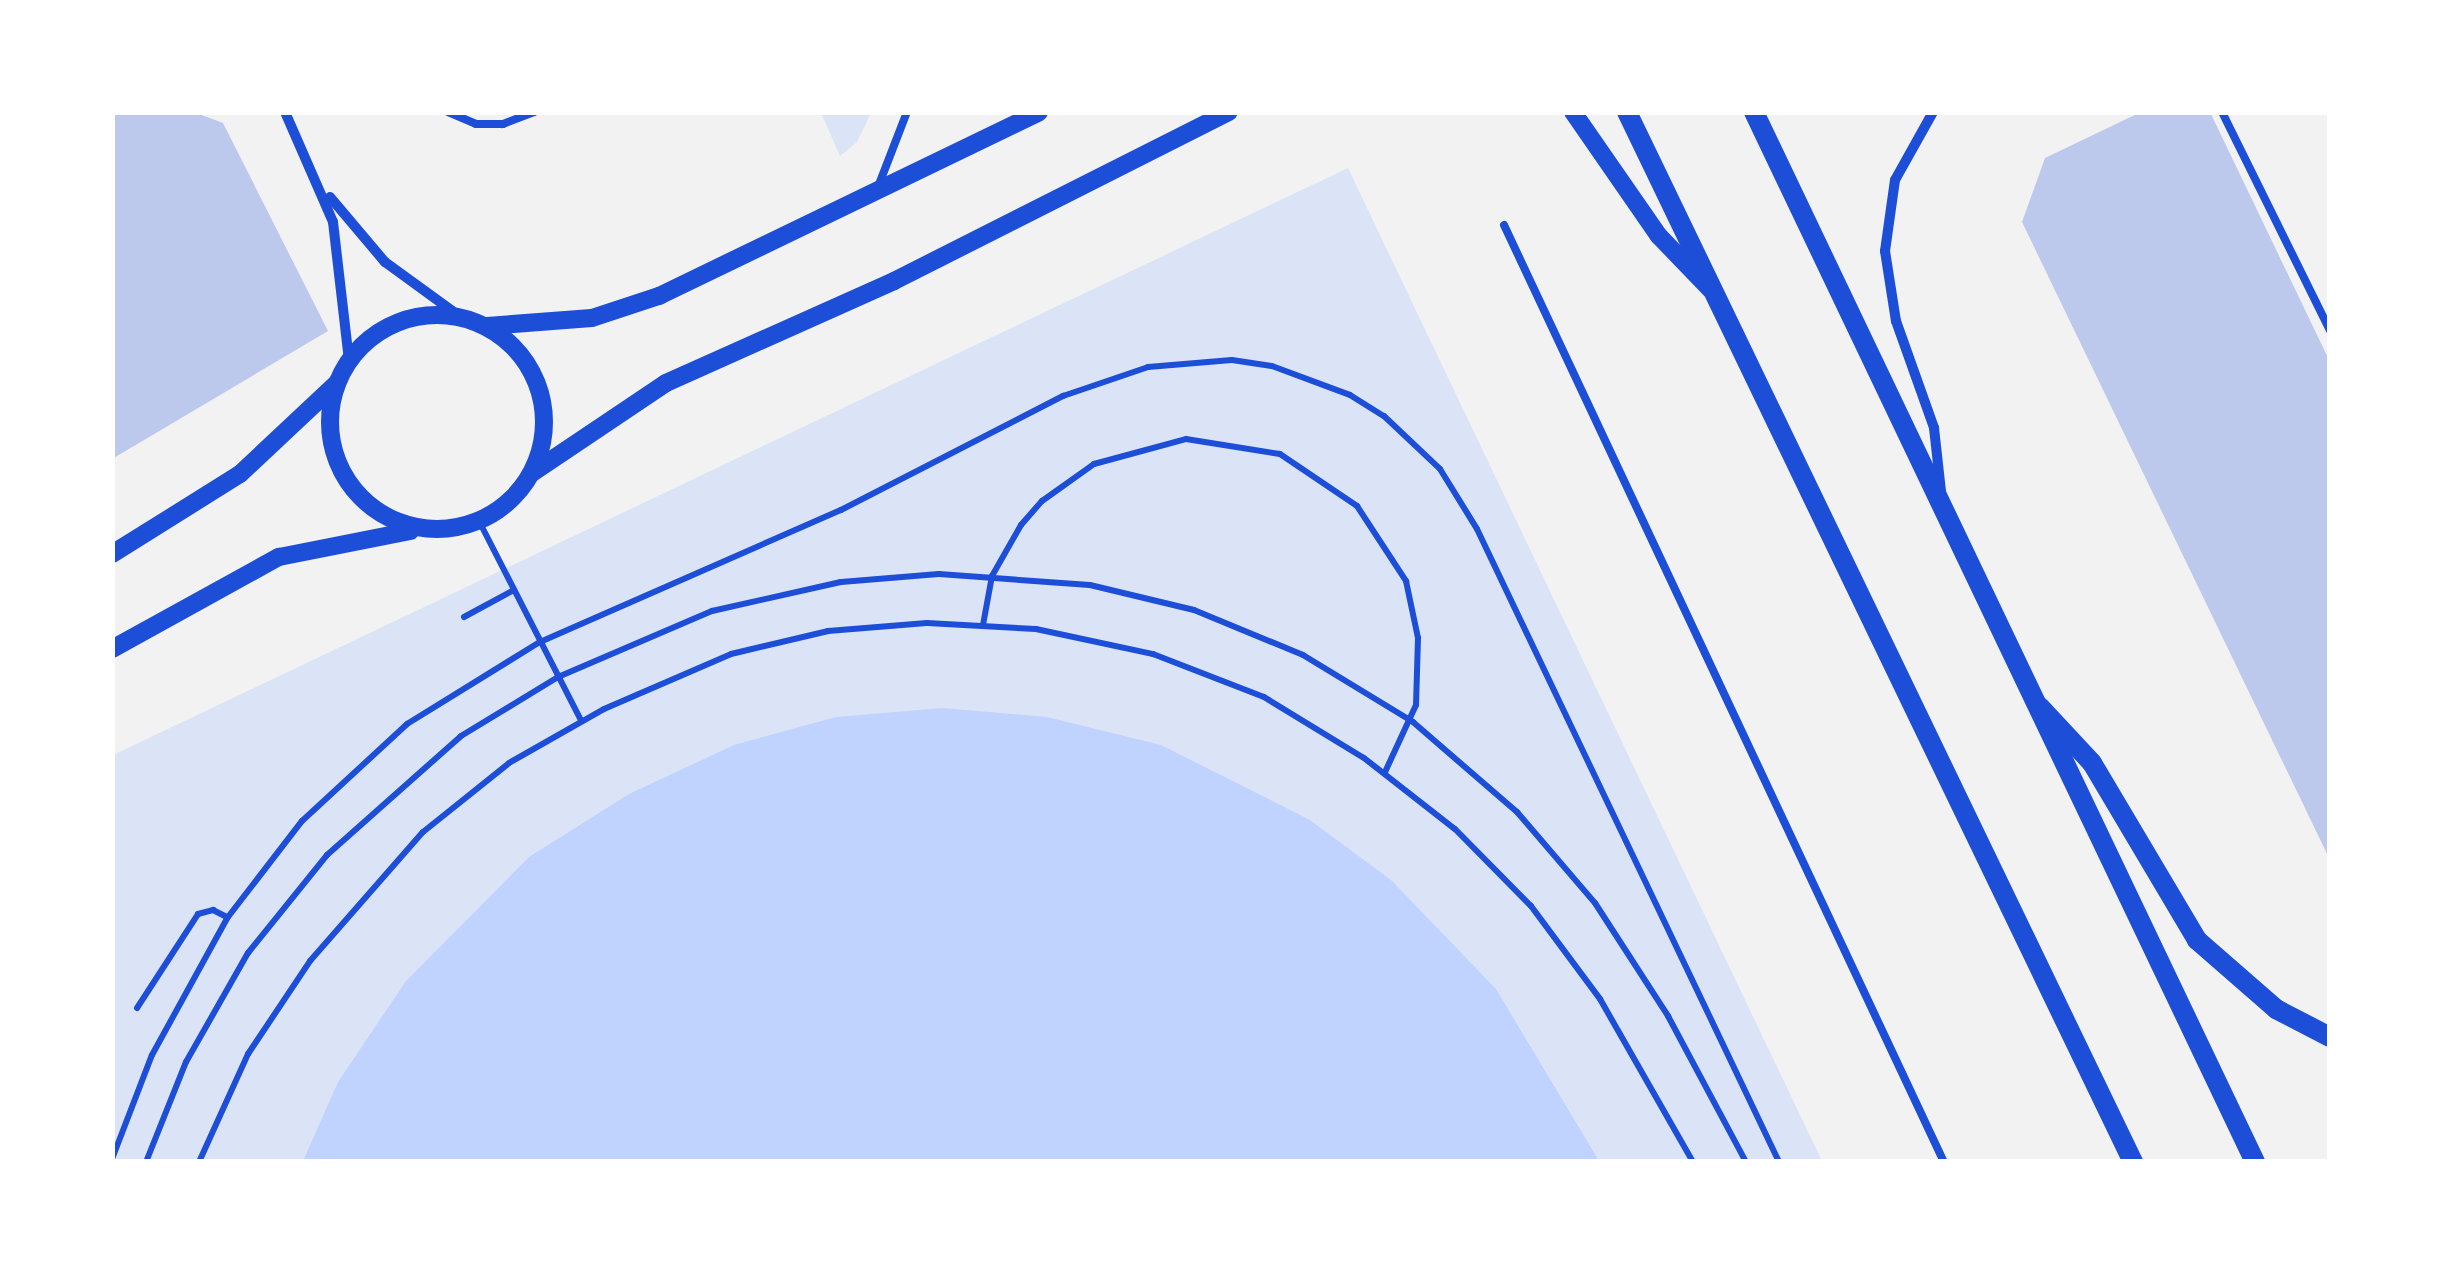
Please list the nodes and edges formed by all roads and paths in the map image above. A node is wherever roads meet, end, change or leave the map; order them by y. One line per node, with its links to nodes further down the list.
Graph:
1 (285, 112): 12 (street)
2 (448, 112): 3 (lane)
3 (536, 112)
4 (907, 112): 13 (lane)
5 (1230, 112): 21 (street)
6 (1573, 112): 15 (street)
7 (1627, 112): 15 (main road)
8 (1754, 112): 22 (main road)
9 (1933, 112): 22 (street)
10 (2222, 112): 18 (lane)
11 (1036, 113): 13 (street)
12 (323, 188): 16 (street); 19 (street)
13 (875, 191): 17 (street)
14 (1504, 226): 46 (lane)
15 (1714, 294): 47 (main road)
16 (462, 318): 17 (street); 19 (street)
17 (487, 326): 21 (street)
18 (2330, 330)
19 (349, 361): 20 (street)
20 (338, 382): 24 (street); 25 (street)
21 (532, 473): 23 (street)
22 (1941, 507): 33 (main road)
23 (478, 522): 24 (street); 27 (path)
24 (425, 530): 31 (street)
25 (112, 554)
26 (992, 576): 29 (path); 32 (path); 35 (path); 35 (path)
27 (514, 590): 28 (path); 30 (path)
28 (464, 617)
29 (983, 625): 34 (path); 36 (path)
30 (540, 642): 32 (path); 37 (path); 45 (path)
31 (112, 650)
32 (558, 677): 34 (path); 41 (path)
33 (2033, 702): 39 (main road); 48 (main road)
34 (581, 720): 42 (path)
35 (1414, 722): 36 (path); 44 (path)
36 (1385, 772): 43 (path)
37 (228, 917): 38 (path); 40 (path)
38 (137, 1008)
39 (2330, 1037)
40 (112, 1160)
41 (146, 1162)
42 (199, 1162)
43 (1693, 1162)
44 (1746, 1162)
45 (1778, 1162)
46 (1944, 1162)
47 (2133, 1162)
48 (2255, 1162)

